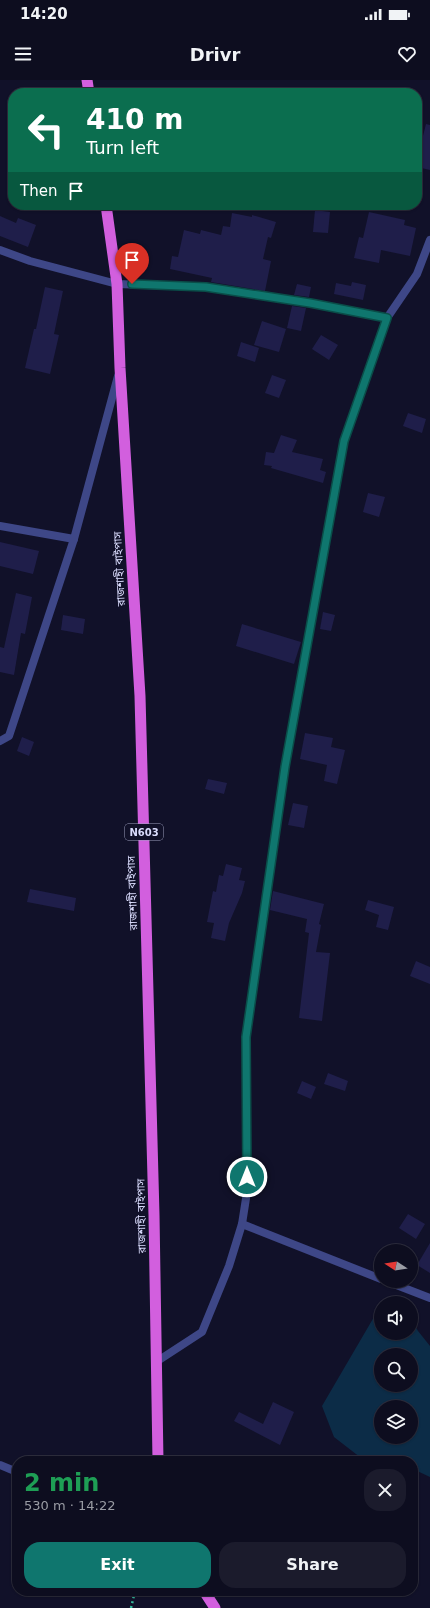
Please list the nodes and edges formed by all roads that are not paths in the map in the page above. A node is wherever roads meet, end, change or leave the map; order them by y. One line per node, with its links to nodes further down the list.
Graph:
1 (107, 210): 4 (highway, রাজশাহী বাইপাস / N603)
2 (430, 240): 5 (street)
3 (0, 250): 4 (street)
4 (118, 284): 5 (street); 6 (highway, রাজশাহী বাইপাস / N603)
5 (387, 318): 10 (street)
6 (120, 368): 8 (street); 14 (highway, রাজশাহী বাইপাস / N603)
7 (0, 526): 8 (street)
8 (74, 539): 9 (street)
9 (0, 741)
10 (242, 1224): 11 (street); 14 (street)
11 (374, 1276)
12 (404, 1288): 13 (street)
13 (430, 1298)
14 (156, 1362): 15 (highway, রাজশাহী বাইপাস / N603)
15 (158, 1456)
16 (0, 1465): 17 (street)
17 (12, 1470)
18 (213, 1604): 19 (street)
19 (222, 1608)

